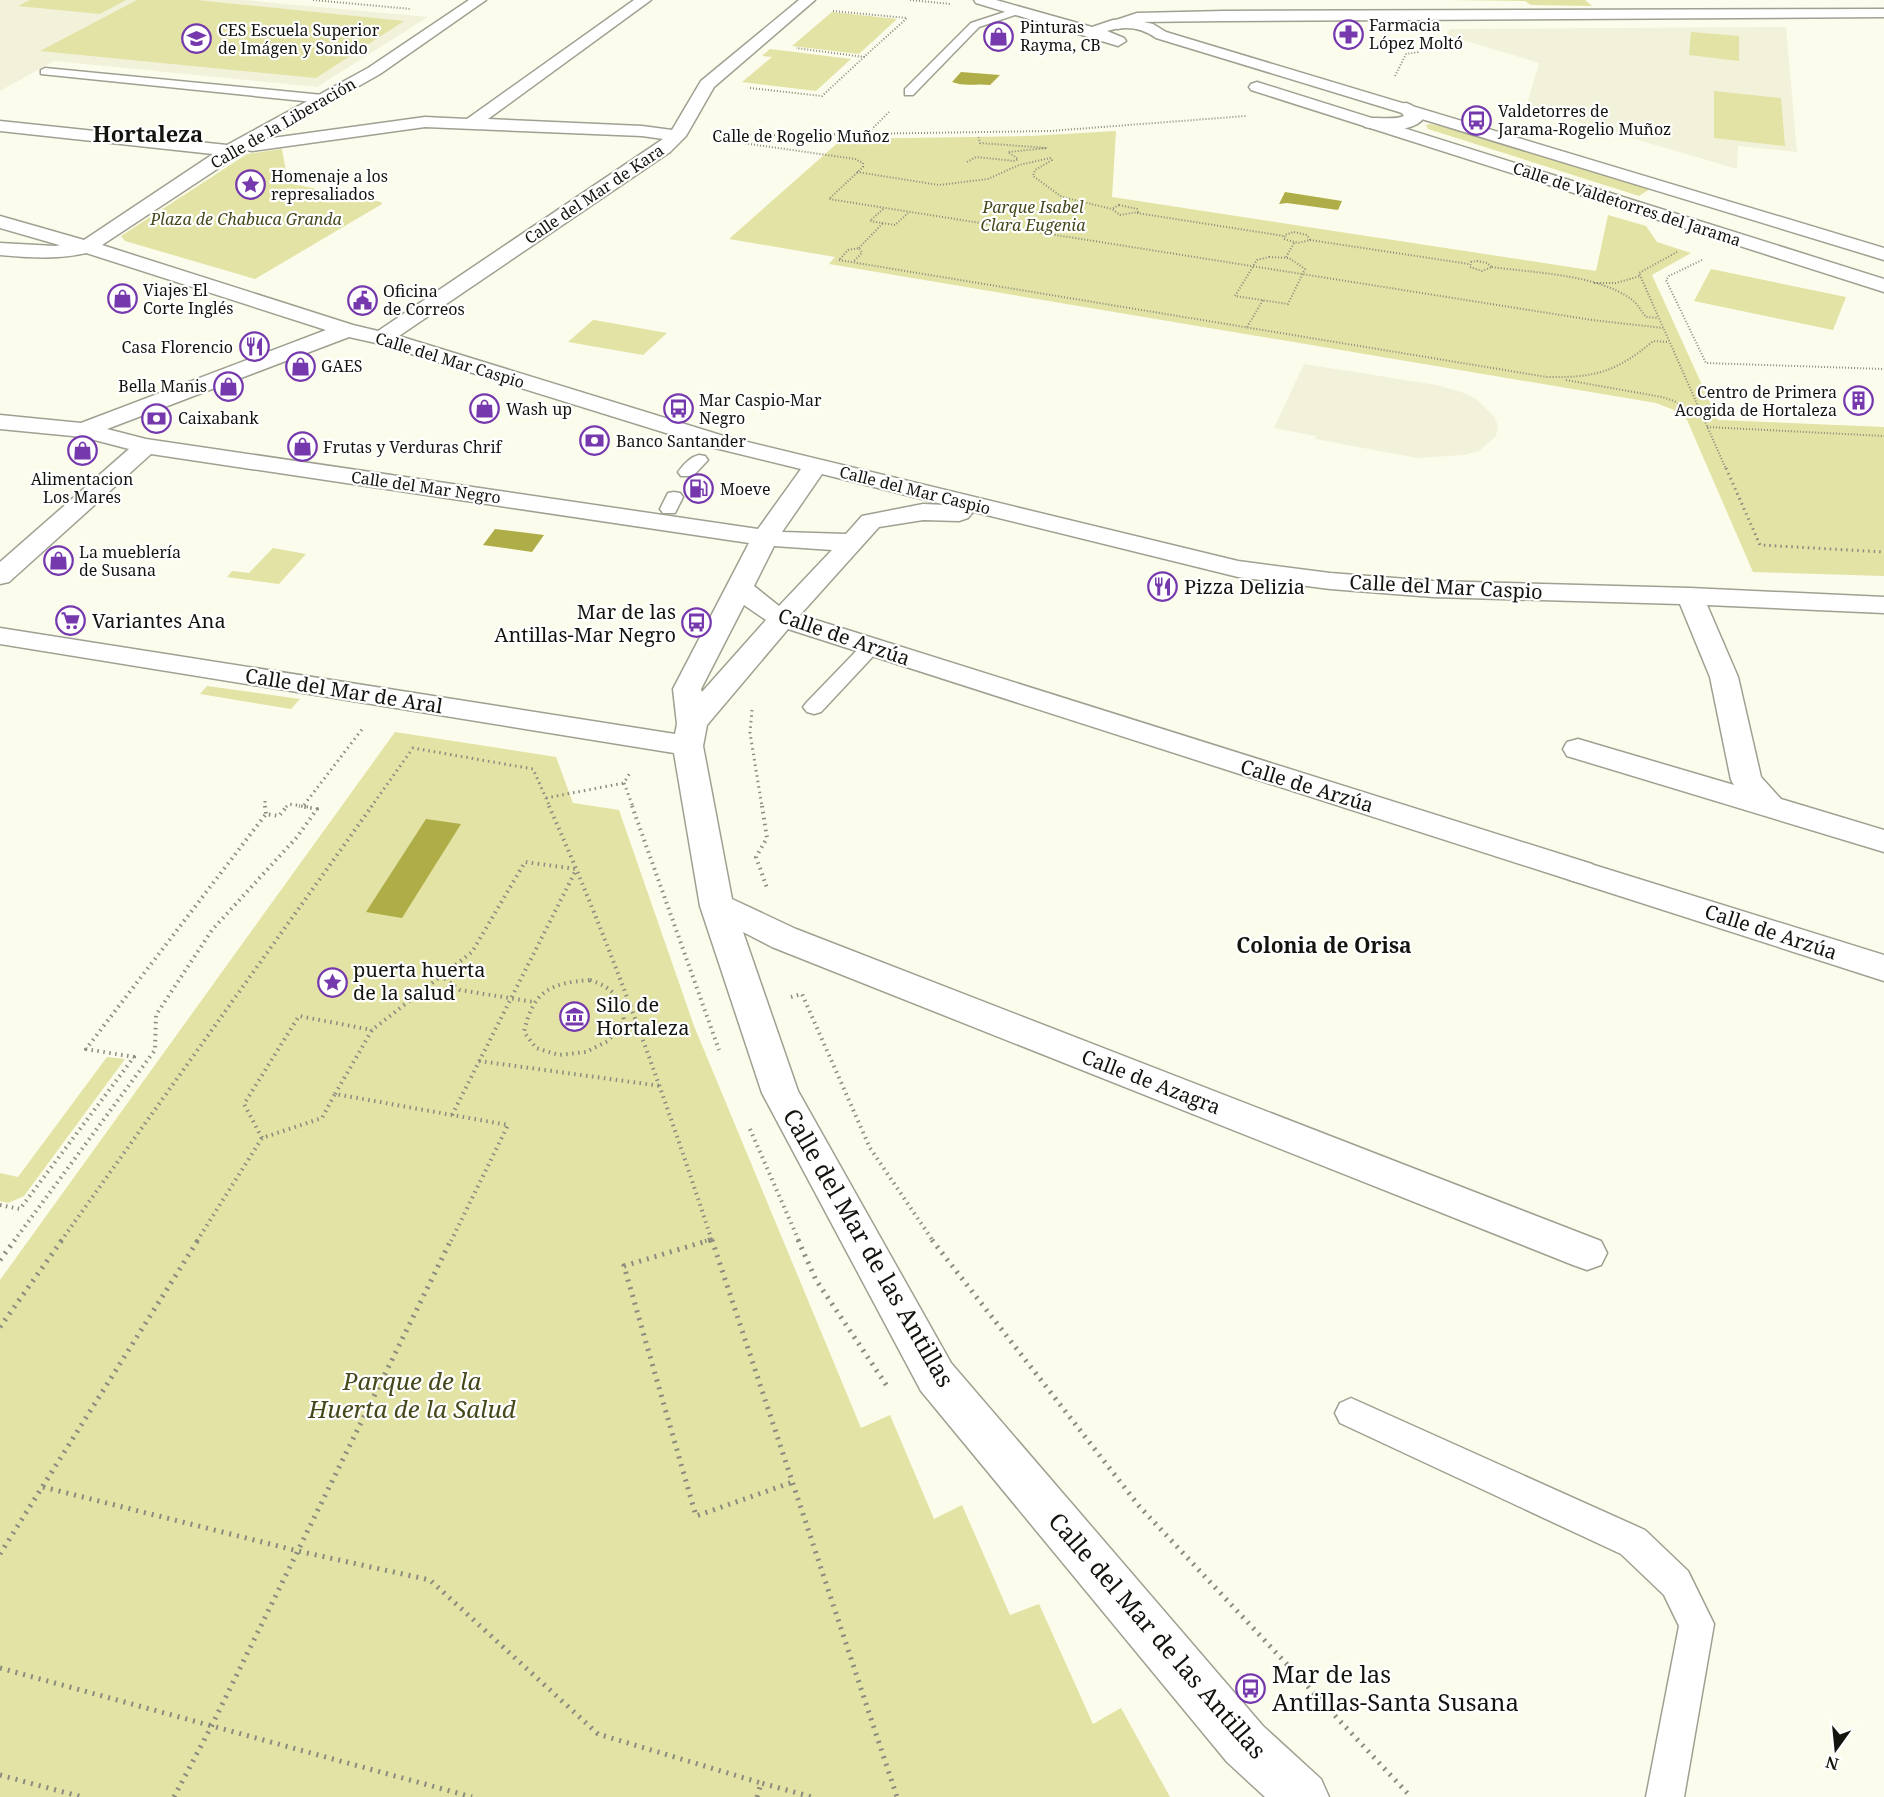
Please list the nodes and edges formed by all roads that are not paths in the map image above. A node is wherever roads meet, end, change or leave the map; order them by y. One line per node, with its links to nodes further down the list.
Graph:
1 (479, 0): 18 (street, Calle de la Liberación)
2 (644, 0): 20 (street)
3 (808, 0): 24 (street, Calle del Mar de Kara)
4 (981, 0): 7 (street)
5 (1321, 0): 9 (street)
6 (1831, 7): 8 (street); 9 (street)
7 (1017, 11): 13 (street); 17 (lane)
8 (1884, 13)
9 (1338, 15): 11 (street)
10 (1096, 16): 12 (street)
11 (1224, 16): 12 (street); 14 (street)
12 (1118, 24): 13 (street); 14 (street, Calle de Valdetorres del Jarama)
13 (1098, 33): 14 (street)
14 (1161, 35): 19 (street, Calle de Valdetorres del Jarama)
15 (45, 72): 18 (lane)
16 (1236, 80): 21 (street, Calle de Valdetorres del Jarama)
17 (909, 92)
18 (323, 99): 23 (street, Calle de la Liberación)
19 (1406, 108): 21 (street, Calle de Valdetorres del Jarama); 30 (street, Calle de Valdetorres del Jarama)
20 (472, 123): 24 (street); 25 (street)
21 (1371, 123): 31 (street, Calle de Valdetorres del Jarama)
22 (0, 126): 26 (street)
23 (271, 128): 25 (street); 26 (street, Calle de la Liberación)
24 (677, 136): 33 (street, Calle del Mar de Kara)
25 (308, 138): 26 (street)
26 (233, 149): 28 (street, Calle de la Liberación)
27 (0, 222): 28 (street, Calle del Mar Caspio)
28 (87, 247): 29 (street); 32 (street, Calle del Mar Caspio)
29 (0, 249)
30 (1884, 255)
31 (1884, 286)
32 (347, 330): 33 (street, Calle del Mar Caspio); 35 (street)
33 (382, 338): 37 (street, Calle del Mar Caspio)
34 (0, 422): 35 (street, Calle del Mar Negro)
35 (83, 430): 36 (street, Calle del Mar Negro)
36 (146, 446): 40 (street, Calle del Mar Negro); 41 (street)
37 (816, 465): 38 (street, Calle del Mar Caspio); 39 (street, Calle del Mar Caspio); 40 (street, Calle del Mar de las Antillas)
38 (1015, 515): 39 (street, Calle del Mar Caspio); 43 (street, Calle del Mar Caspio)
39 (863, 531): 40 (street, Calle del Mar Negro); 45 (street)
40 (765, 538): 42 (street, Calle del Mar de las Antillas)
41 (0, 576)
42 (739, 587): 45 (street, Calle de Arzúa); 49 (street, Calle del Mar de las Antillas)
43 (1690, 596): 44 (street, Calle del Mar Caspio); 51 (street)
44 (1884, 605)
45 (782, 618): 47 (street, Calle de Arzúa); 49 (street)
46 (0, 636): 49 (street, Calle del Mar de Aral)
47 (871, 647): 48 (lane); 54 (street, Calle de Arzúa)
48 (814, 707)
49 (690, 735): 53 (street, Calle del Mar de las Antillas)
50 (1578, 749): 51 (street)
51 (1770, 807): 52 (street)
52 (1884, 841)
53 (717, 906): 55 (street, Calle de Azagra); 57 (street, Calle del Mar de las Antillas)
54 (1884, 968)
55 (1587, 1253)
56 (1351, 1413): 58 (lane)
57 (1303, 1797)
58 (1665, 1797)

